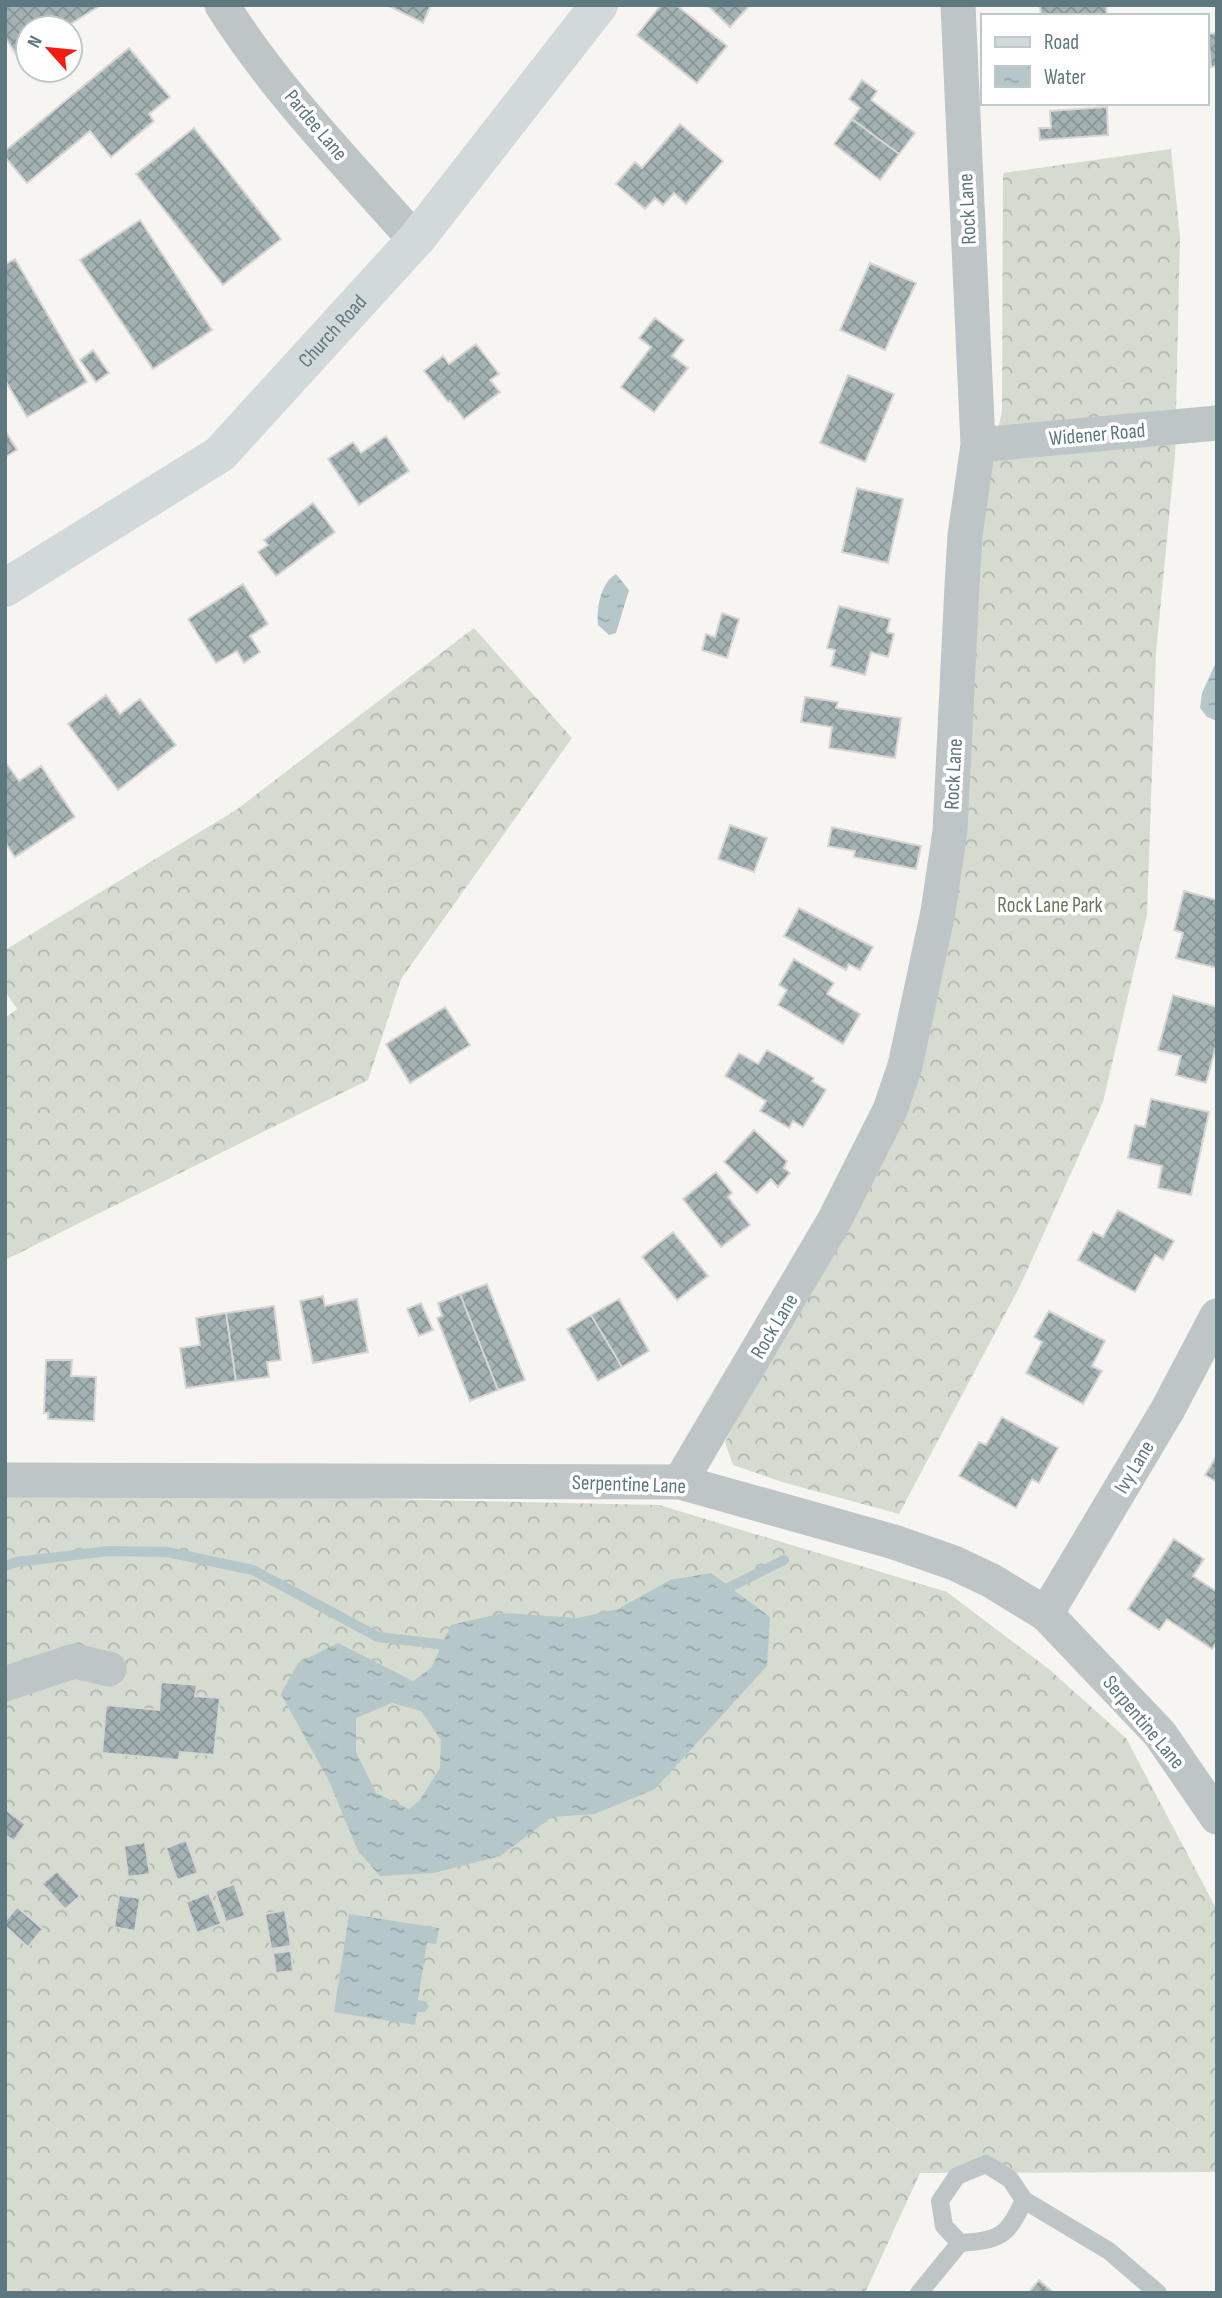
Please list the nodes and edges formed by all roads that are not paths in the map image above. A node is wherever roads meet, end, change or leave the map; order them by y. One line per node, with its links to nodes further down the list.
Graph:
1 (222, 5): 4 (street, Pardee Lane)
2 (599, 5): 4 (main road, Church Road)
3 (958, 5): 6 (street, Rock Lane)
4 (415, 240): 7 (main road, Church Road)
5 (1217, 423): 6 (street, Widener Road)
6 (978, 445): 10 (street, Rock Lane)
7 (5, 588)
8 (1217, 1316): 11 (street, Ivy Lane)
9 (5, 1480): 10 (street, Serpentine Lane)
10 (680, 1482): 11 (street, Serpentine Lane)
11 (1046, 1614): 14 (street, Serpentine Lane)
12 (108, 1668): 13 (street)
13 (5, 1684)
14 (1217, 1817)
15 (1024, 2200): 16 (lane); 16 (lane); 18 (lane)
16 (960, 2243): 17 (lane)
17 (919, 2293)
18 (1158, 2293)

